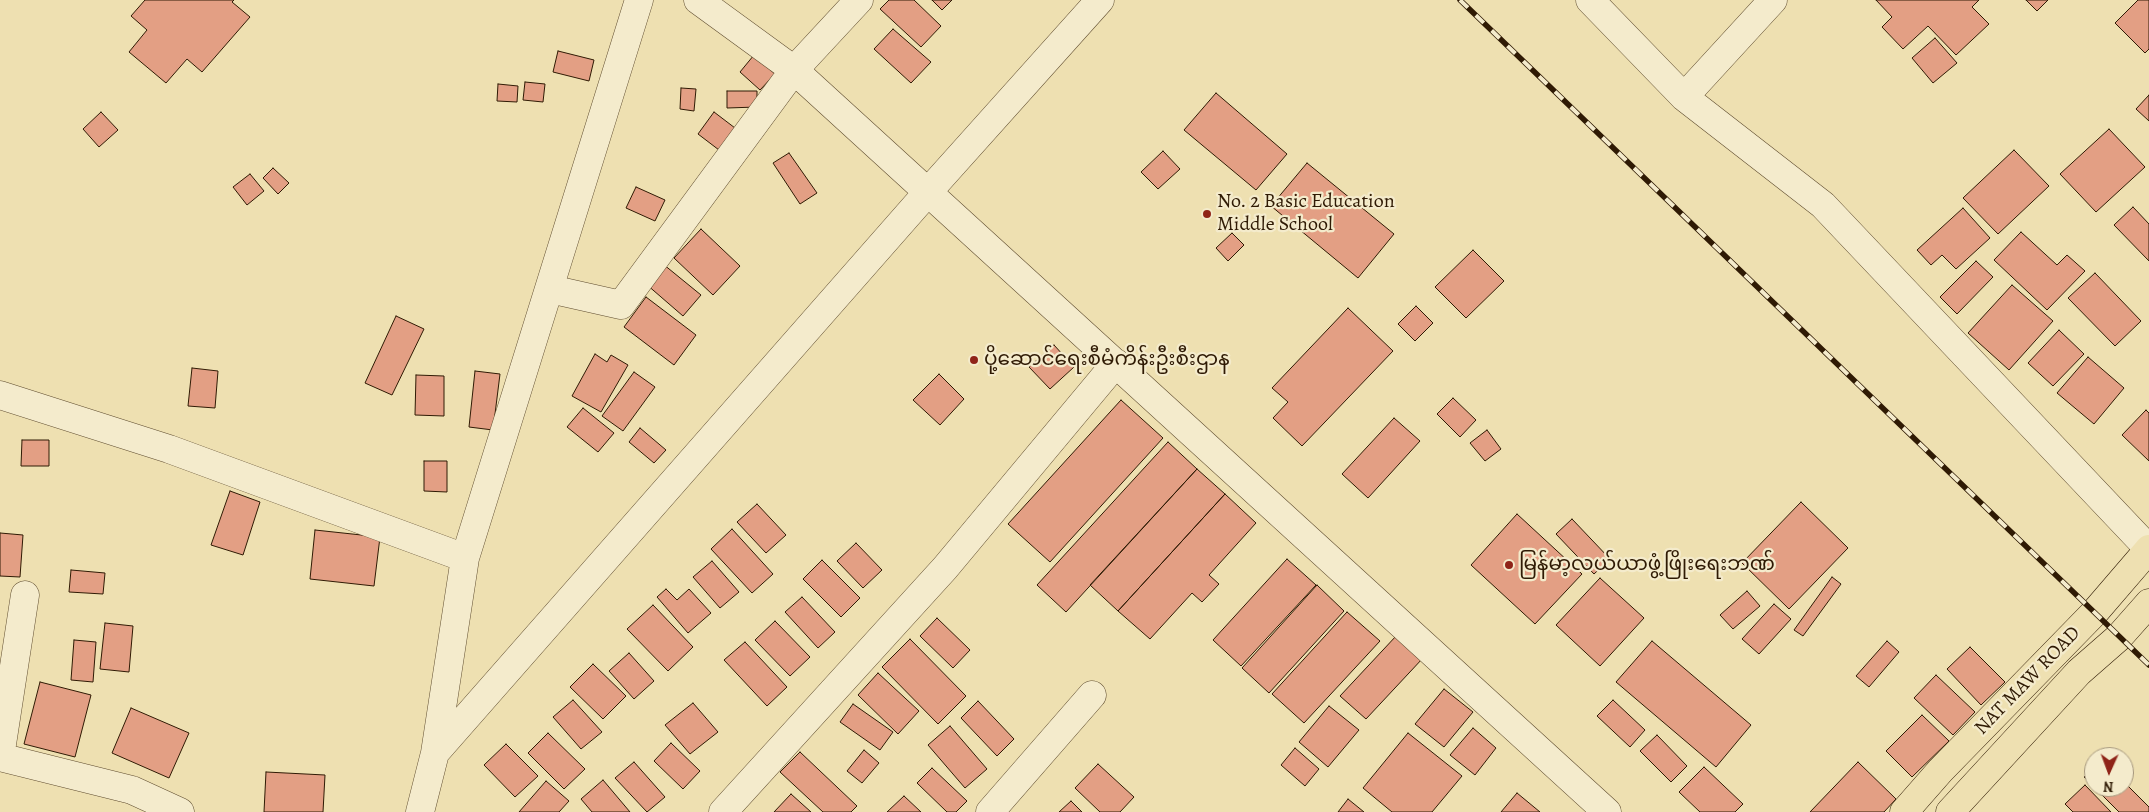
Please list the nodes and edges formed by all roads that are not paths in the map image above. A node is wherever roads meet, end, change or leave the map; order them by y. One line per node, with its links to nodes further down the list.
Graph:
1 (639, 0): 10 (street)
2 (698, 0): 7 (street)
3 (858, 0): 7 (street)
4 (1100, 0): 9 (street)
5 (1590, 0): 8 (street)
6 (1773, 0): 8 (street)
7 (794, 70): 9 (street); 10 (street)
8 (1684, 97): 13 (street)
9 (926, 193): 11 (street); 18 (street)
10 (550, 289): 14 (street)
11 (1116, 363): 22 (street); 24 (street)
12 (0, 395): 14 (street)
13 (2149, 549): 25 (main road, NAT MAW ROAD)
14 (465, 558): 18 (street)
15 (26, 594): 19 (street)
16 (2149, 603): 26 (main road, NAT MAW ROAD)
17 (1092, 694): 23 (street)
18 (435, 753): 21 (street)
19 (0, 757): 20 (street)
20 (180, 812)
21 (420, 812)
22 (723, 812)
23 (990, 812)
24 (1607, 812)
25 (1904, 812)
26 (1950, 812)

